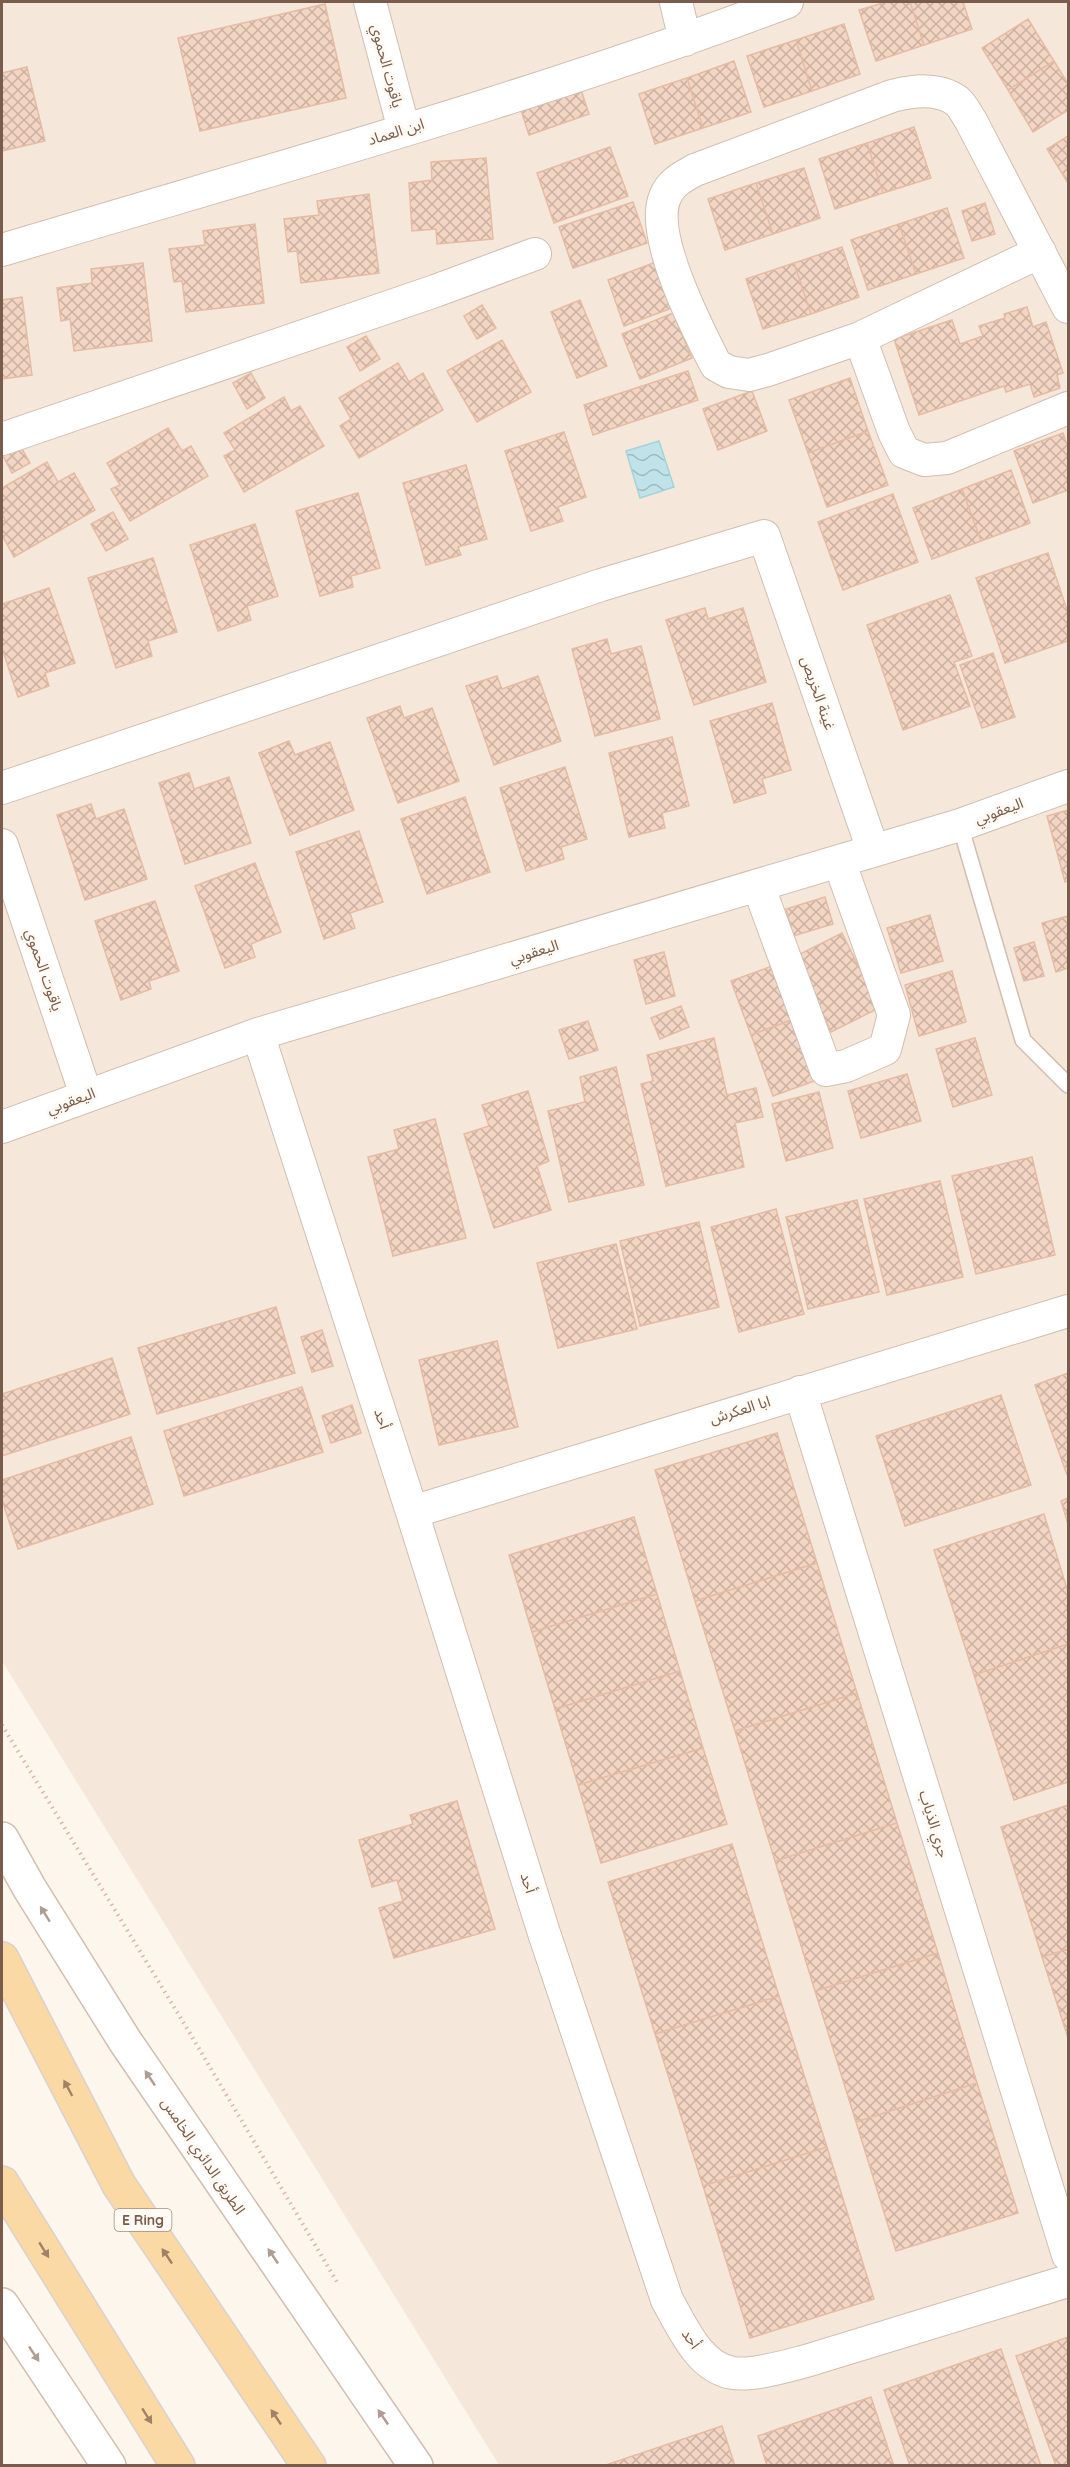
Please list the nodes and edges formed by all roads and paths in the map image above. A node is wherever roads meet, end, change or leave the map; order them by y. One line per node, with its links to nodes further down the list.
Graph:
1 (370, 2): 5 (street, ياقوت الحموي)
2 (676, 2): 4 (street)
3 (788, 2): 4 (street, ابن العماد)
4 (685, 40): 5 (street, ابن العماد)
5 (404, 130): 6 (street, ابن العماد)
6 (2, 250)
7 (1040, 252): 9 (street); 10 (street); 10 (street)
8 (535, 254): 12 (street)
9 (1068, 307)
10 (860, 338): 11 (street)
11 (1068, 408)
12 (2, 439)
13 (1068, 786): 15 (street, اليعقوبي)
14 (2, 788): 17 (street, غينة الخريص)
15 (960, 825): 17 (street, اليعقوبي); 21 (lane)
16 (2, 845): 22 (street, ياقوت الحموي)
17 (873, 850): 18 (street, اليعقوبي)
18 (839, 861): 19 (street, اليعقوبي); 19 (street)
19 (758, 885): 20 (street, اليعقوبي)
20 (258, 1034): 22 (street, اليعقوبي); 26 (street, أحد)
21 (1068, 1085)
22 (86, 1095): 23 (street, اليعقوبي)
23 (2, 1127)
24 (1068, 1311): 25 (street, ابا العكرش)
25 (800, 1392): 26 (street, ابا العكرش); 31 (street, جري الذياب)
26 (412, 1512): 32 (street, أحد)
27 (2, 1725): 33 (path)
28 (2, 1839): 38 (street, الطريق الدائري الخامس, one-way to 28)
29 (2, 1959): 37 (main road, E Ring, one-way to 29)
30 (6, 2194): 36 (main road, one-way to 36)
31 (1068, 2255)
32 (1068, 2281)
33 (339, 2285)
34 (2, 2305): 35 (street, one-way to 35)
35 (109, 2466)
36 (178, 2466)
37 (309, 2466)
38 (416, 2466)

